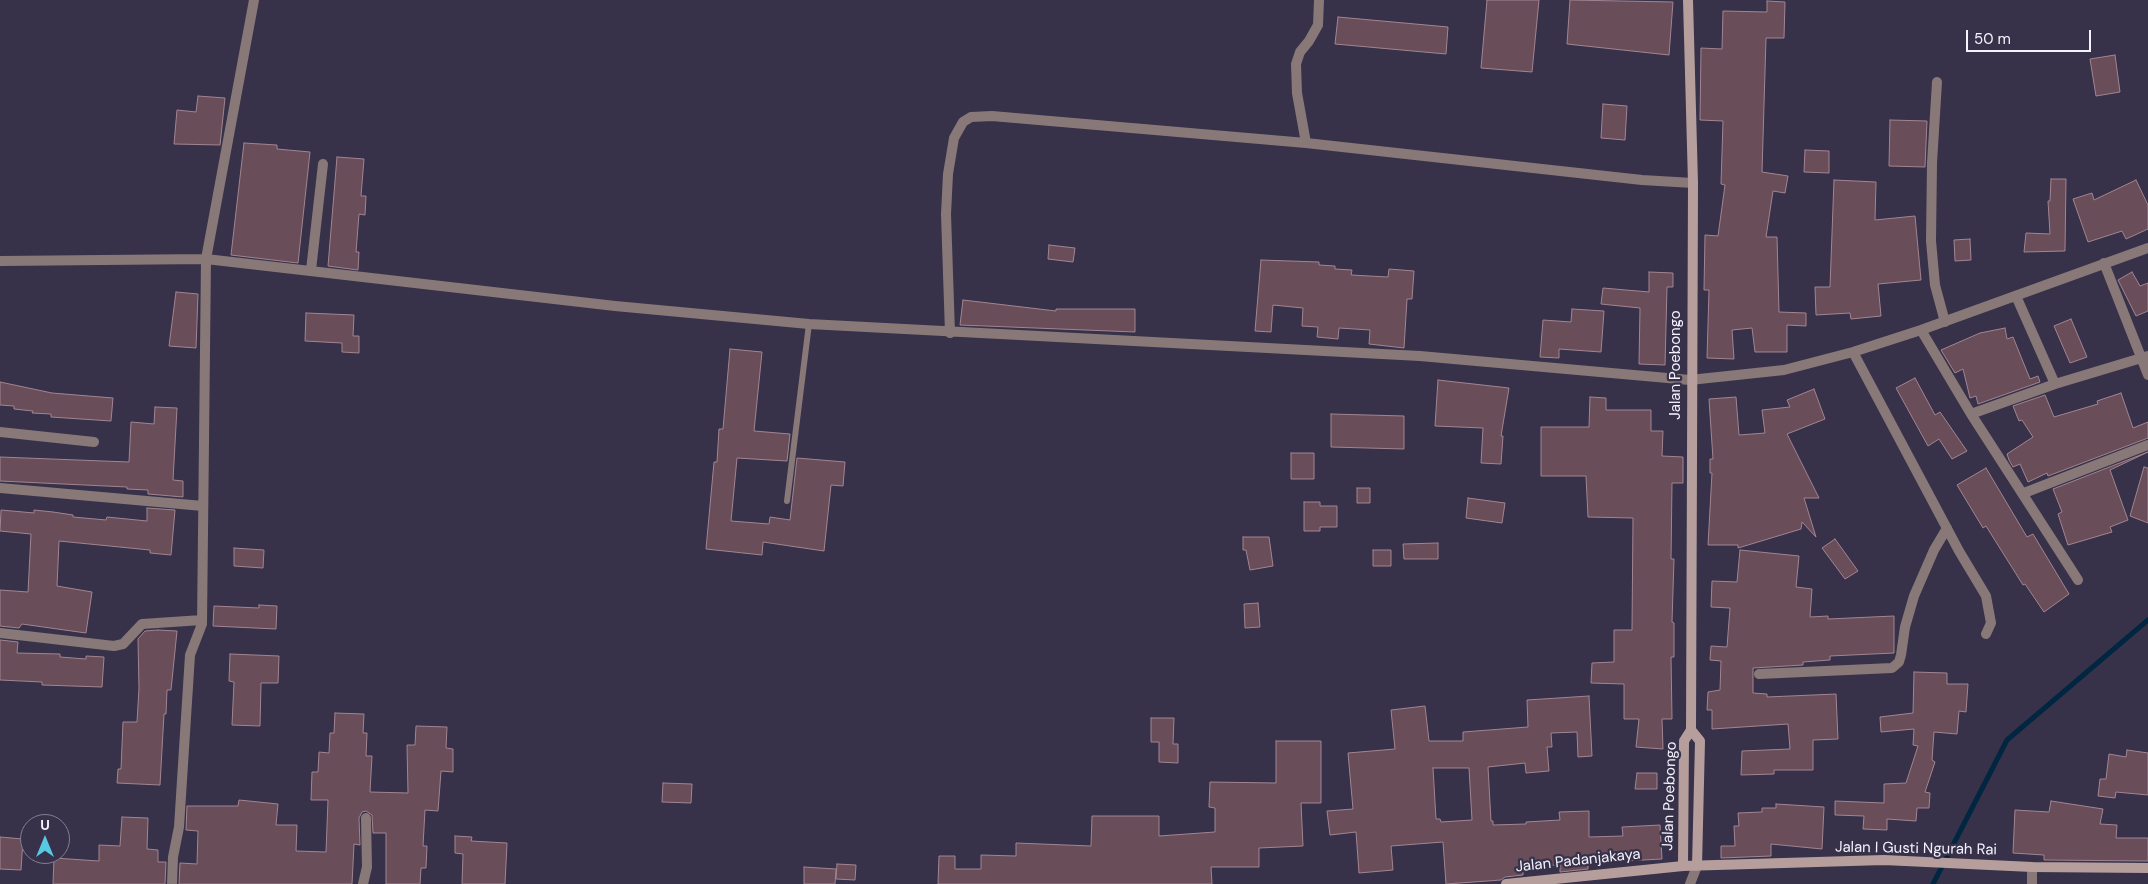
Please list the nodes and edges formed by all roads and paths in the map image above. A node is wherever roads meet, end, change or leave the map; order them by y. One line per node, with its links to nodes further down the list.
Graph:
1 (254, 0): 9 (street)
2 (1319, 0): 5 (street)
3 (1688, 0): 7 (main road, Jalan Poebongo)
4 (1937, 82): 14 (street)
5 (1306, 143): 7 (street); 17 (street)
6 (324, 164): 12 (street)
7 (1693, 183): 21 (main road, Jalan Poebongo)
8 (2148, 248): 11 (street)
9 (206, 259): 10 (street); 12 (street); 30 (street)
10 (0, 261)
11 (2104, 263): 13 (street); 19 (street)
12 (311, 270): 15 (street)
13 (2016, 296): 14 (street); 22 (street)
14 (1944, 322): 16 (street)
15 (809, 324): 17 (street); 29 (lane)
16 (1921, 330): 18 (street); 23 (street)
17 (950, 332): 21 (street)
18 (1853, 352): 21 (street); 31 (street)
19 (2145, 357): 20 (street); 22 (street)
20 (2148, 375)
21 (1690, 380): 37 (main road, Jalan Poebongo)
22 (2055, 384): 23 (street)
23 (1971, 414): 28 (street)
24 (0, 432): 25 (street)
25 (94, 442)
26 (2148, 445): 28 (street)
27 (0, 488): 30 (street)
28 (2024, 493): 32 (street)
29 (787, 501)
30 (203, 506): 33 (street)
31 (1947, 528): 35 (street); 36 (street)
32 (2078, 580)
33 (202, 620): 34 (street); 43 (street)
34 (0, 633)
35 (1986, 634)
36 (1759, 674)
37 (1691, 730): 39 (main road, Jalan Poebongo); 40 (main road, Jalan Poebongo)
38 (366, 818): 44 (street)
39 (1683, 866): 40 (main road, Jalan I Gusti Ngurah Rai); 45 (main road, Jalan Padanjakaya); 46 (street)
40 (1697, 866): 41 (main road, Jalan I Gusti Ngurah Rai); 46 (street)
41 (2032, 867): 42 (main road, Jalan I Gusti Ngurah Rai); 47 (street)
42 (2148, 868)
43 (172, 884)
44 (364, 884)
45 (1506, 884)
46 (1690, 884)
47 (2032, 884)

